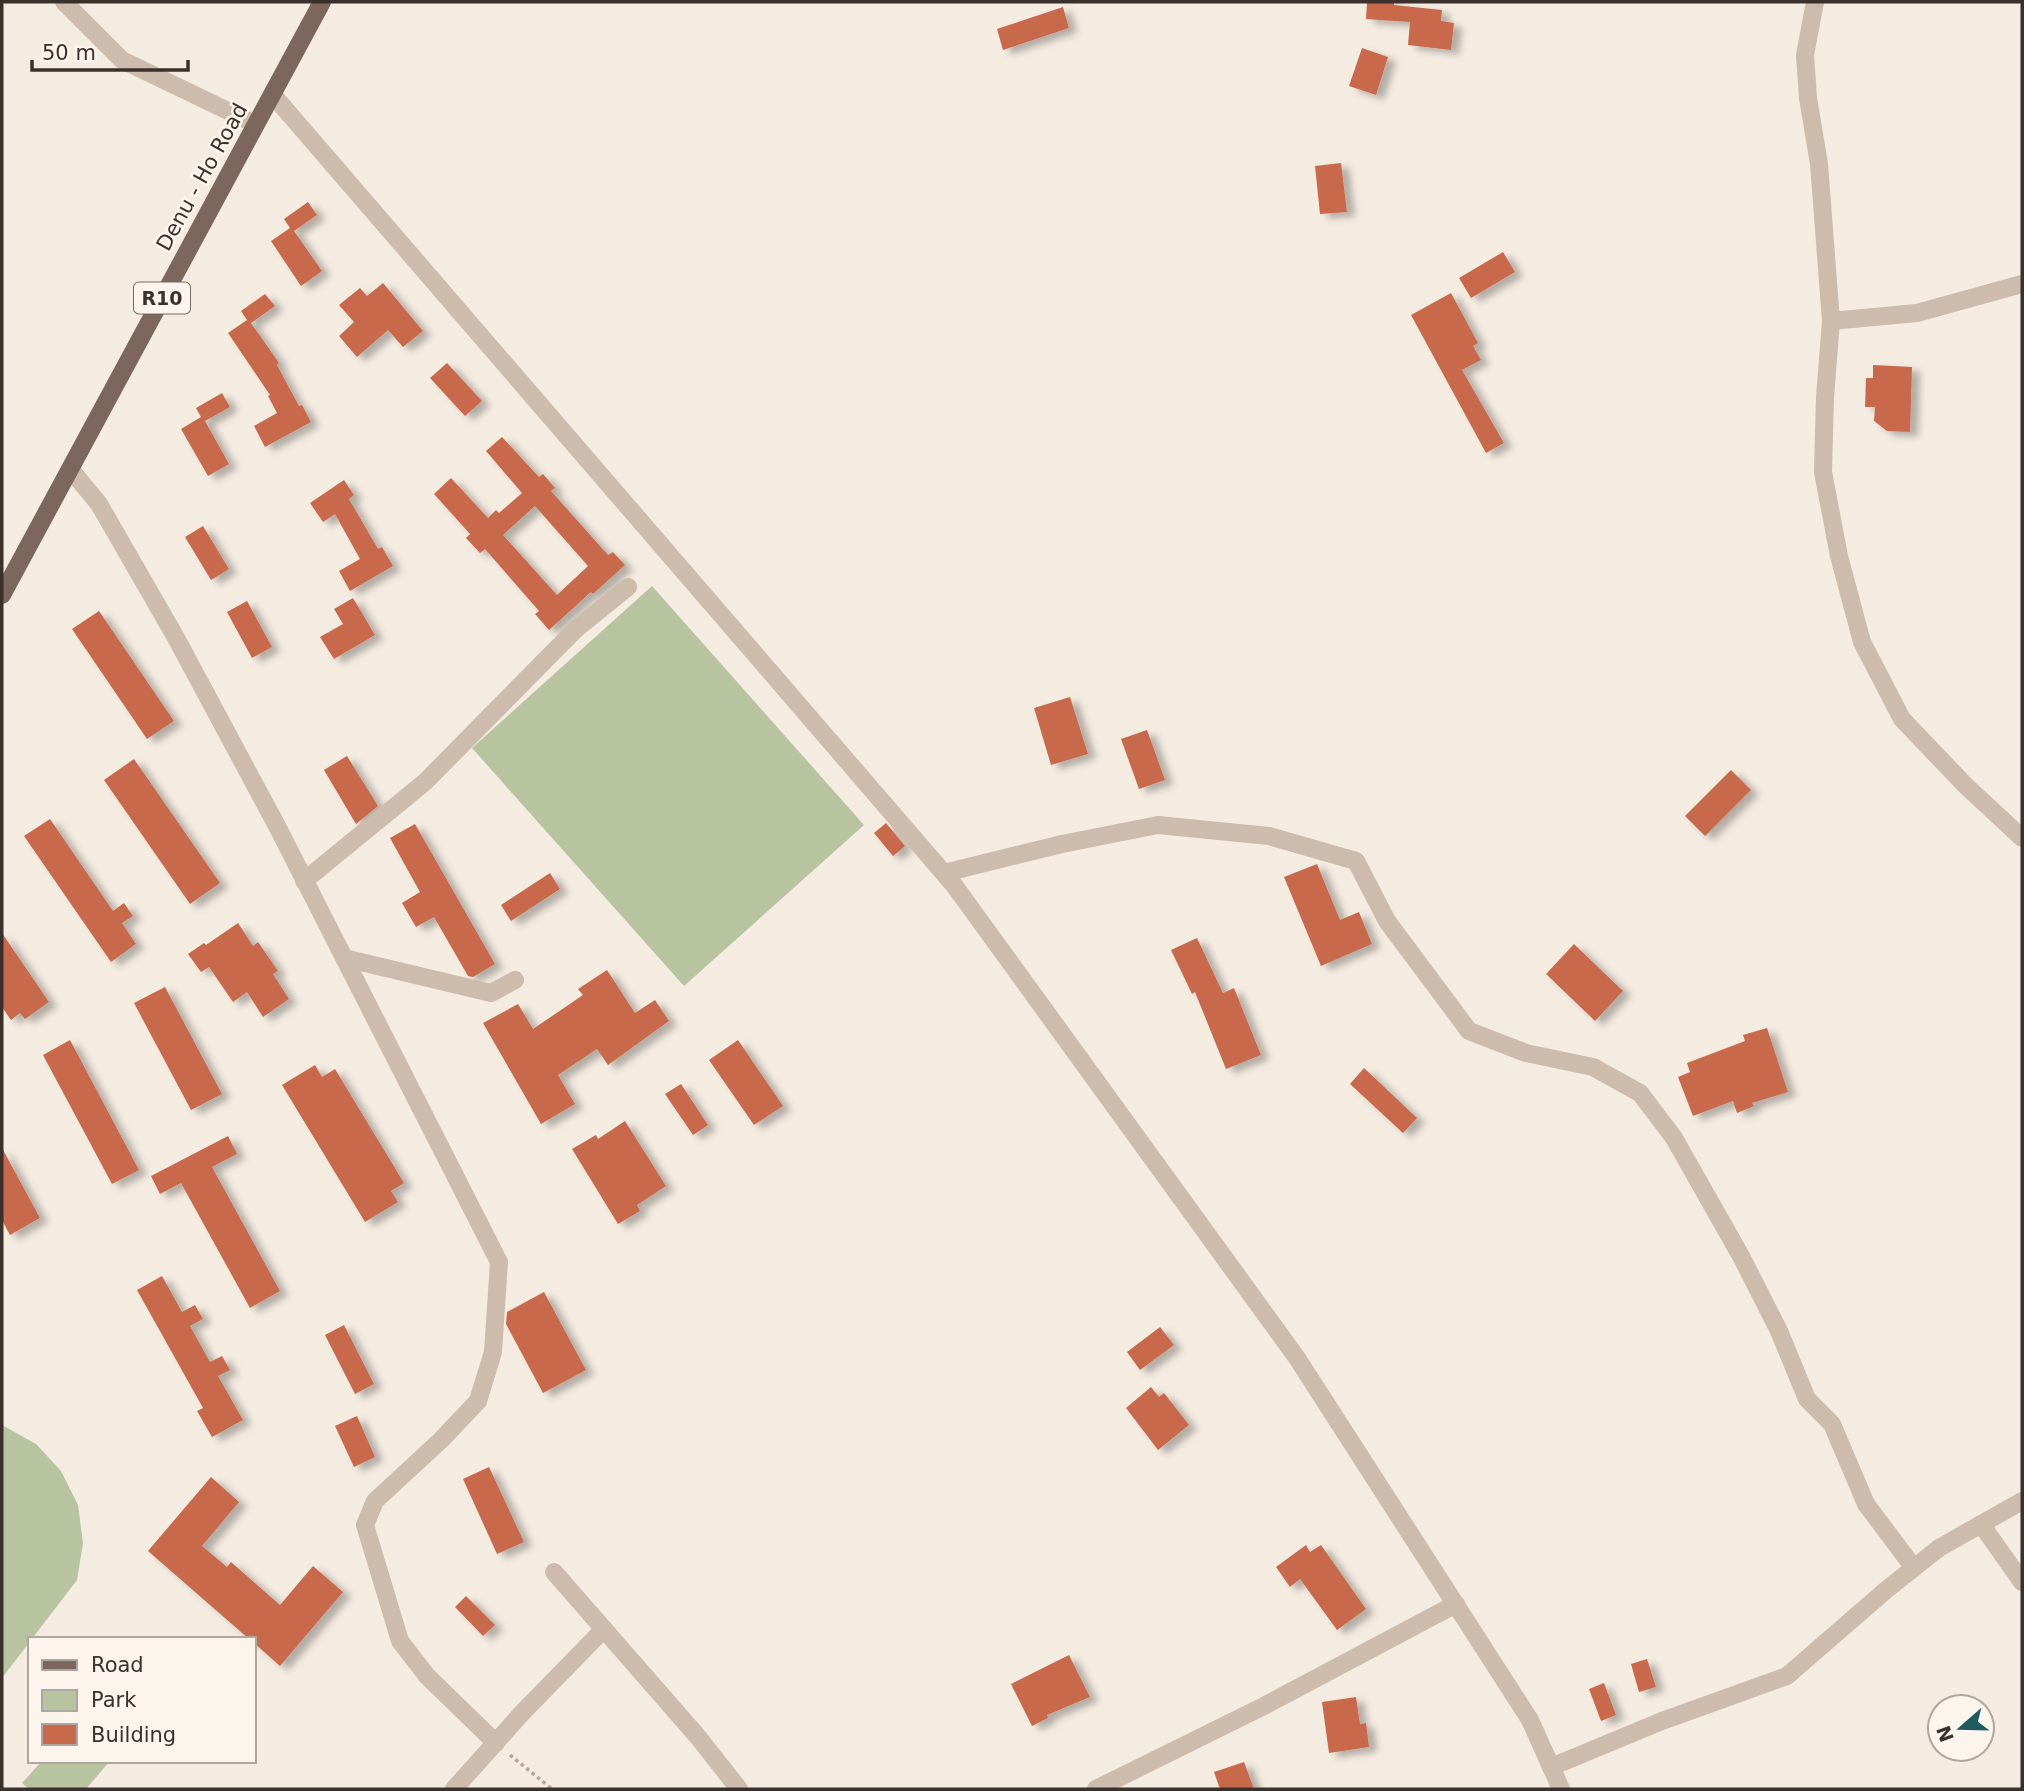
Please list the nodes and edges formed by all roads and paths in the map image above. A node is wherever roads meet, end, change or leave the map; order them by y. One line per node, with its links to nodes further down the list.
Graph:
1 (64, 2): 5 (street)
2 (323, 2): 4 (main road, Denu - Ho Road / R10)
3 (1815, 2): 7 (street)
4 (273, 95): 5 (main road, Denu - Ho Road / R10); 12 (street)
5 (255, 124): 8 (main road, Denu - Ho Road / R10)
6 (2022, 284): 7 (street)
7 (1831, 321): 11 (street)
8 (71, 470): 10 (main road, Denu - Ho Road / R10); 13 (street)
9 (628, 587): 13 (street)
10 (2, 595)
11 (2022, 838)
12 (944, 873): 18 (street); 21 (street)
13 (304, 881): 14 (street)
14 (344, 958): 15 (street); 23 (street)
15 (515, 980)
16 (2022, 1501): 17 (street)
17 (1981, 1524): 18 (street); 20 (street)
18 (1914, 1568): 24 (street)
19 (554, 1572): 22 (street)
20 (2022, 1582)
21 (1456, 1604): 24 (street); 28 (street)
22 (604, 1629): 23 (street); 27 (street)
23 (496, 1743): 25 (street); 26 (path)
24 (1551, 1767): 29 (street)
25 (454, 1789)
26 (552, 1789)
27 (739, 1789)
28 (1096, 1789)
29 (1561, 1789)

